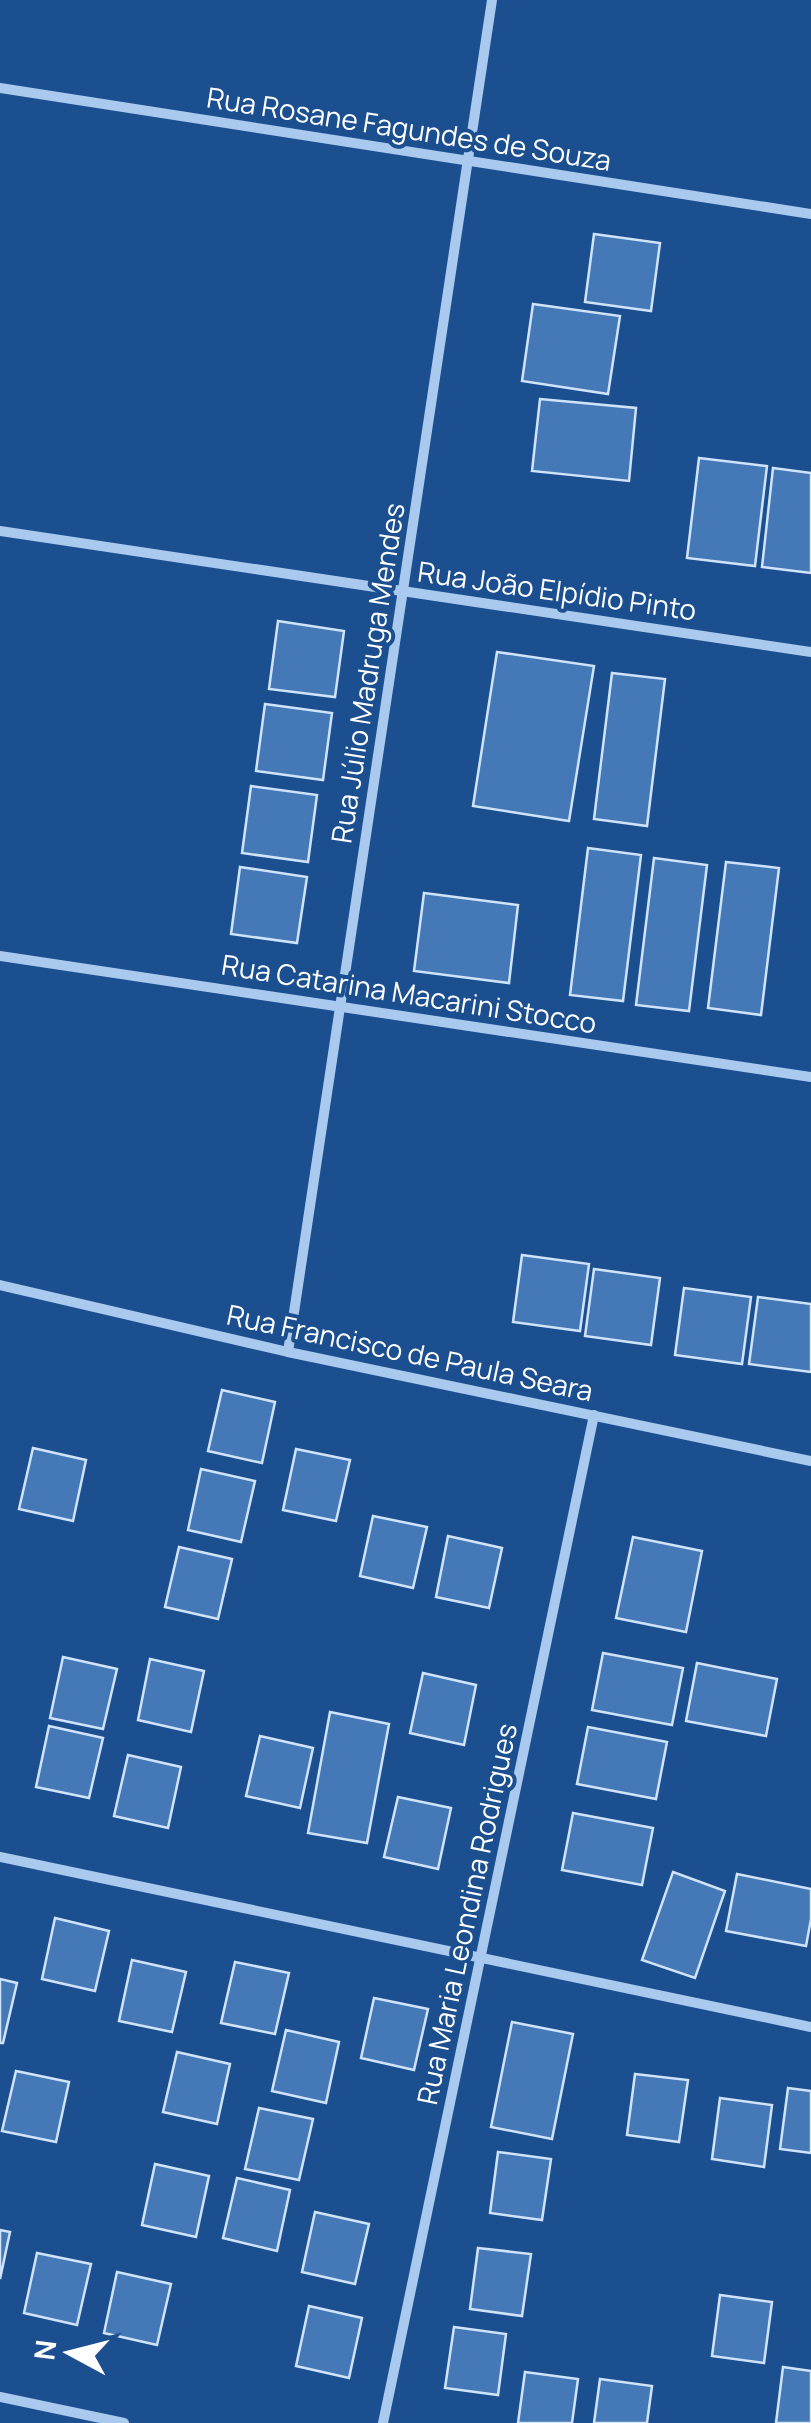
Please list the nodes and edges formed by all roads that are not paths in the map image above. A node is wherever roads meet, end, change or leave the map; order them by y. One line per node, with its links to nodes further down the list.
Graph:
1 (492, 0): 3 (street, Rua Júlio Madruga Mendes)
2 (0, 88): 3 (street, Rua Rosane Fagundes de Souza)
3 (468, 161): 4 (street, Rua Rosane Fagundes de Souza); 6 (street, Rua Júlio Madruga Mendes)
4 (811, 214)
5 (0, 532): 6 (street, Rua João Elpídio Pinto)
6 (403, 591): 7 (street, Rua João Elpídio Pinto); 9 (street, Rua Júlio Madruga Mendes)
7 (811, 652)
8 (0, 956): 9 (street, Rua Catarina Macarini Stocco)
9 (340, 1006): 10 (street, Rua Catarina Macarini Stocco); 12 (street, Rua Júlio Madruga Mendes)
10 (811, 1077)
11 (0, 1285): 12 (street, Rua Francisco de Paula Seara)
12 (288, 1352): 13 (street, Rua Francisco de Paula Seara)
13 (594, 1415): 14 (street, Rua Francisco de Paula Seara); 16 (street, Rua Maria Leondina Rodrigues)
14 (811, 1461)
15 (0, 1858): 16 (street)
16 (480, 1960): 17 (street); 20 (street, Rua Maria Leondina Rodrigues)
17 (811, 2028)
18 (0, 2396): 19 (street)
19 (124, 2423)
20 (383, 2423)

